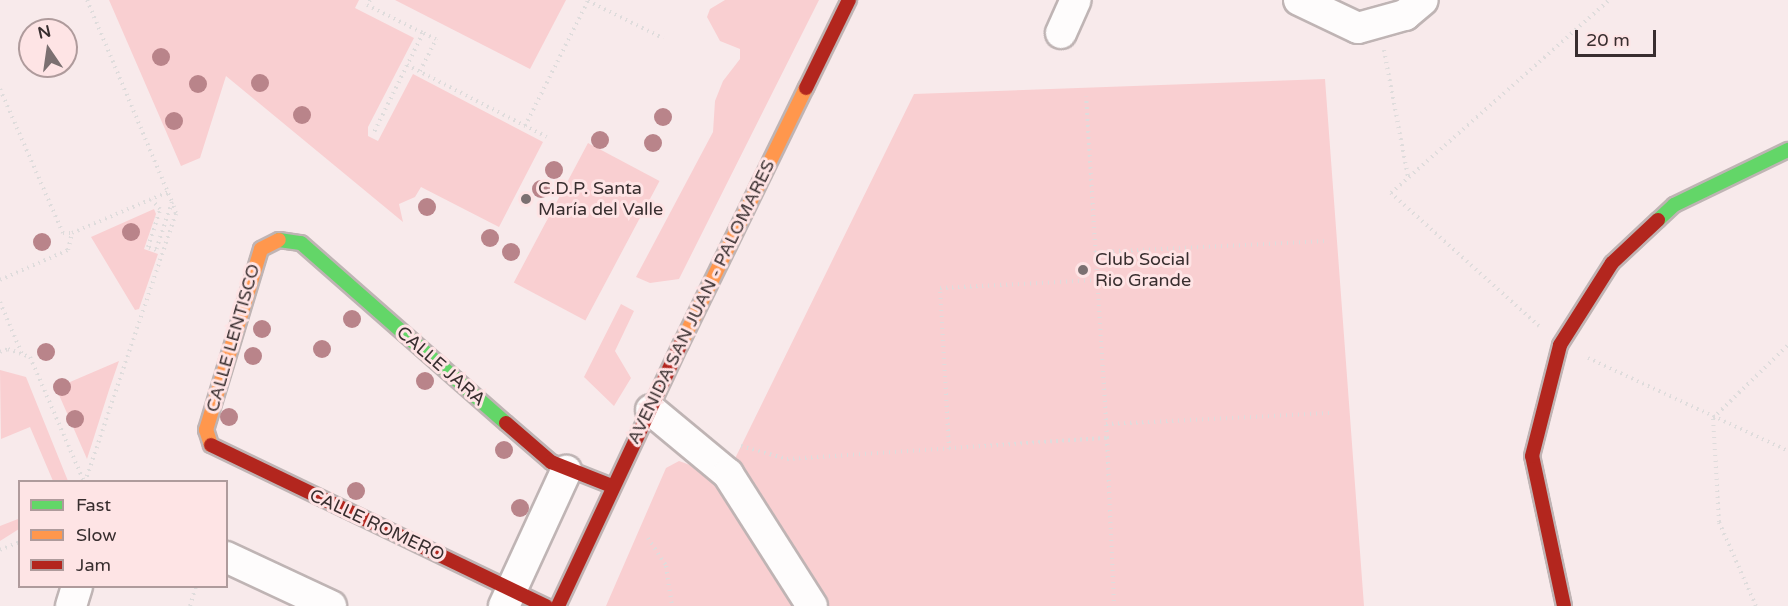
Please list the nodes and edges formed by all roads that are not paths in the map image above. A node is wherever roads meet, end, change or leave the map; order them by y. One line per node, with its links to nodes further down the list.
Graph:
1 (849, 0): 8 (street, AVENIDA SAN JUAN - PALOMARES)
2 (1076, 0): 5 (street)
3 (1299, 0): 4 (street)
4 (1423, 0)
5 (1061, 33)
6 (1788, 150): 20 (street)
7 (275, 240): 9 (street, CALLE LENTISCO); 10 (street, CALLE JARA)
8 (651, 410): 11 (street, AVENIDA SAN JUAN - PALOMARES); 19 (street)
9 (209, 444): 14 (street, CALLE ROMERO)
10 (566, 471): 11 (street, CALLE JARA); 14 (street)
11 (612, 486): 18 (street, AVENIDA SAN JUAN - PALOMARES)
12 (228, 558): 16 (street)
13 (76, 588): 15 (street)
14 (508, 598): 17 (street, CALLE ROMERO)
15 (71, 606)
16 (331, 606)
17 (546, 606)
18 (558, 606)
19 (812, 606)
20 (1564, 606)

